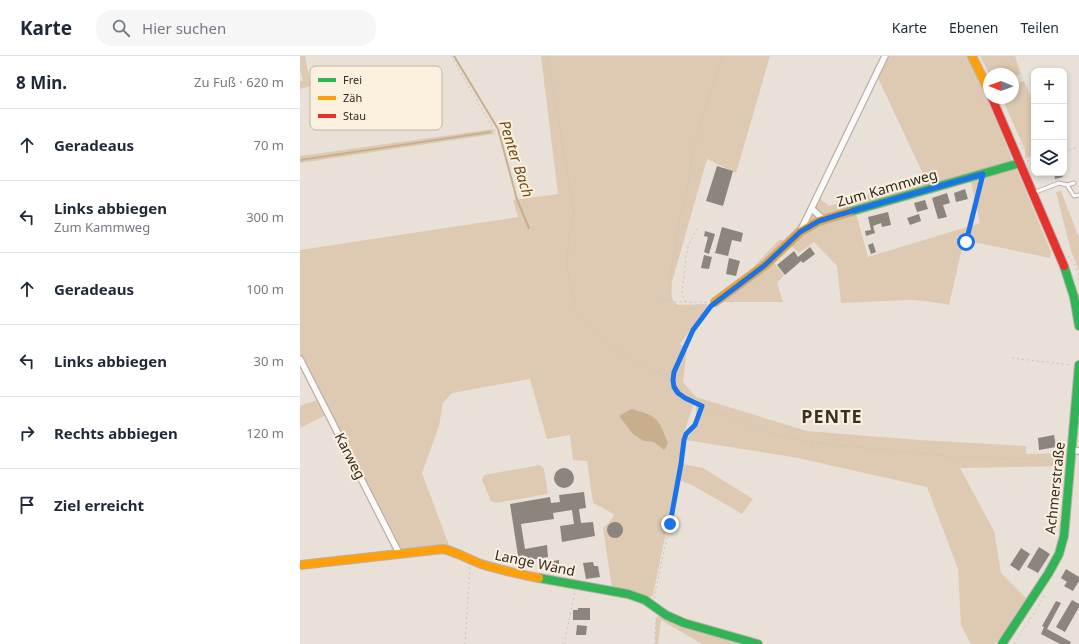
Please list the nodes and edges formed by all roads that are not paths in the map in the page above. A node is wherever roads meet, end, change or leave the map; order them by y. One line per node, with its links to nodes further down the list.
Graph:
1 (885, 56): 10 (street)
2 (972, 56): 3 (street)
3 (983, 79)
4 (995, 104): 5 (street)
5 (1020, 164): 8 (street); 11 (street, Zum Kammweg)
6 (1074, 182): 7 (lane)
7 (1067, 184): 8 (lane); 9 (lane)
8 (1033, 193): 14 (street)
9 (1079, 196)
10 (812, 209): 11 (street); 12 (street)
11 (824, 220): 12 (street, Zum Kammweg)
12 (800, 232): 13 (street, Zum Kammweg)
13 (715, 302)
14 (1079, 326)
15 (300, 359): 18 (street, Karweg)
16 (1079, 366): 17 (street, Achmerstraße)
17 (1075, 450): 21 (street, Achmerstraße)
18 (399, 553): 19 (street, Lange Wand); 20 (street, Lange Wand)
19 (300, 565)
20 (758, 644)
21 (1002, 644)

